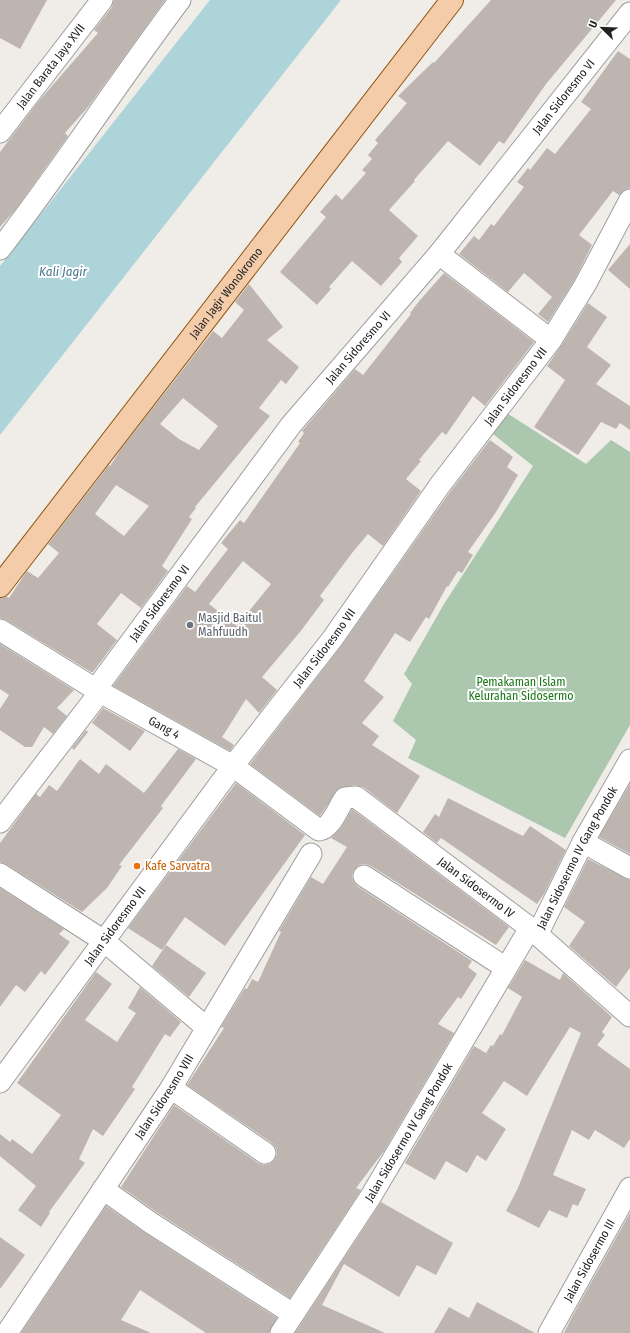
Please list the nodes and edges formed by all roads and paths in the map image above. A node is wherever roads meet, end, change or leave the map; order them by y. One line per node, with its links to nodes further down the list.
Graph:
1 (102, 0): 5 (street, Jalan Barata Jaya XVII)
2 (180, 0): 7 (street)
3 (452, 0): 10 (main road, Jalan Jagir Wonokromo)
4 (630, 13): 8 (street, Jalan Sidoresmo VI)
5 (3, 123)
6 (630, 200): 9 (street, Jalan Sidoresmo VII)
7 (0, 249)
8 (439, 254): 9 (street); 12 (street, Jalan Sidoresmo VI)
9 (551, 340): 14 (street, Jalan Sidoresmo VII)
10 (0, 586)
11 (0, 630): 12 (street, Gang 4)
12 (98, 691): 14 (street, Gang 4); 15 (street, Jalan Sidoresmo VI)
13 (630, 760): 17 (street, Jalan Sidosermo IV Gang Pondok)
14 (233, 766): 16 (street, Gang 4); 23 (street, Jalan Sidoresmo VII)
15 (0, 822)
16 (324, 829): 22 (street, Jalan Sidosermo IV)
17 (583, 842): 19 (street); 22 (street, Jalan Sidosermo IV Gang Pondok)
18 (311, 854): 26 (street, Jalan Sidoresmo VIII)
19 (630, 868)
20 (0, 874): 23 (street)
21 (364, 876): 24 (street)
22 (534, 932): 24 (street, Jalan Sidosermo IV Gang Pondok); 25 (street, Jalan Sidosermo IV)
23 (104, 941): 26 (street); 27 (street, Jalan Sidoresmo VII)
24 (506, 968): 32 (street, Jalan Sidosermo IV Gang Pondok)
25 (630, 1016)
26 (207, 1028): 28 (street, Jalan Sidoresmo VIII)
27 (0, 1082)
28 (171, 1088): 29 (street); 31 (street, Jalan Sidoresmo VIII)
29 (265, 1153)
30 (630, 1188): 35 (street, Jalan Sidosermo III)
31 (103, 1189): 32 (street); 33 (street, Jalan Sidoresmo VIII)
32 (293, 1314): 34 (street, Jalan Sidosermo IV Gang Pondok)
33 (7, 1333)
34 (281, 1333)
35 (549, 1333)

